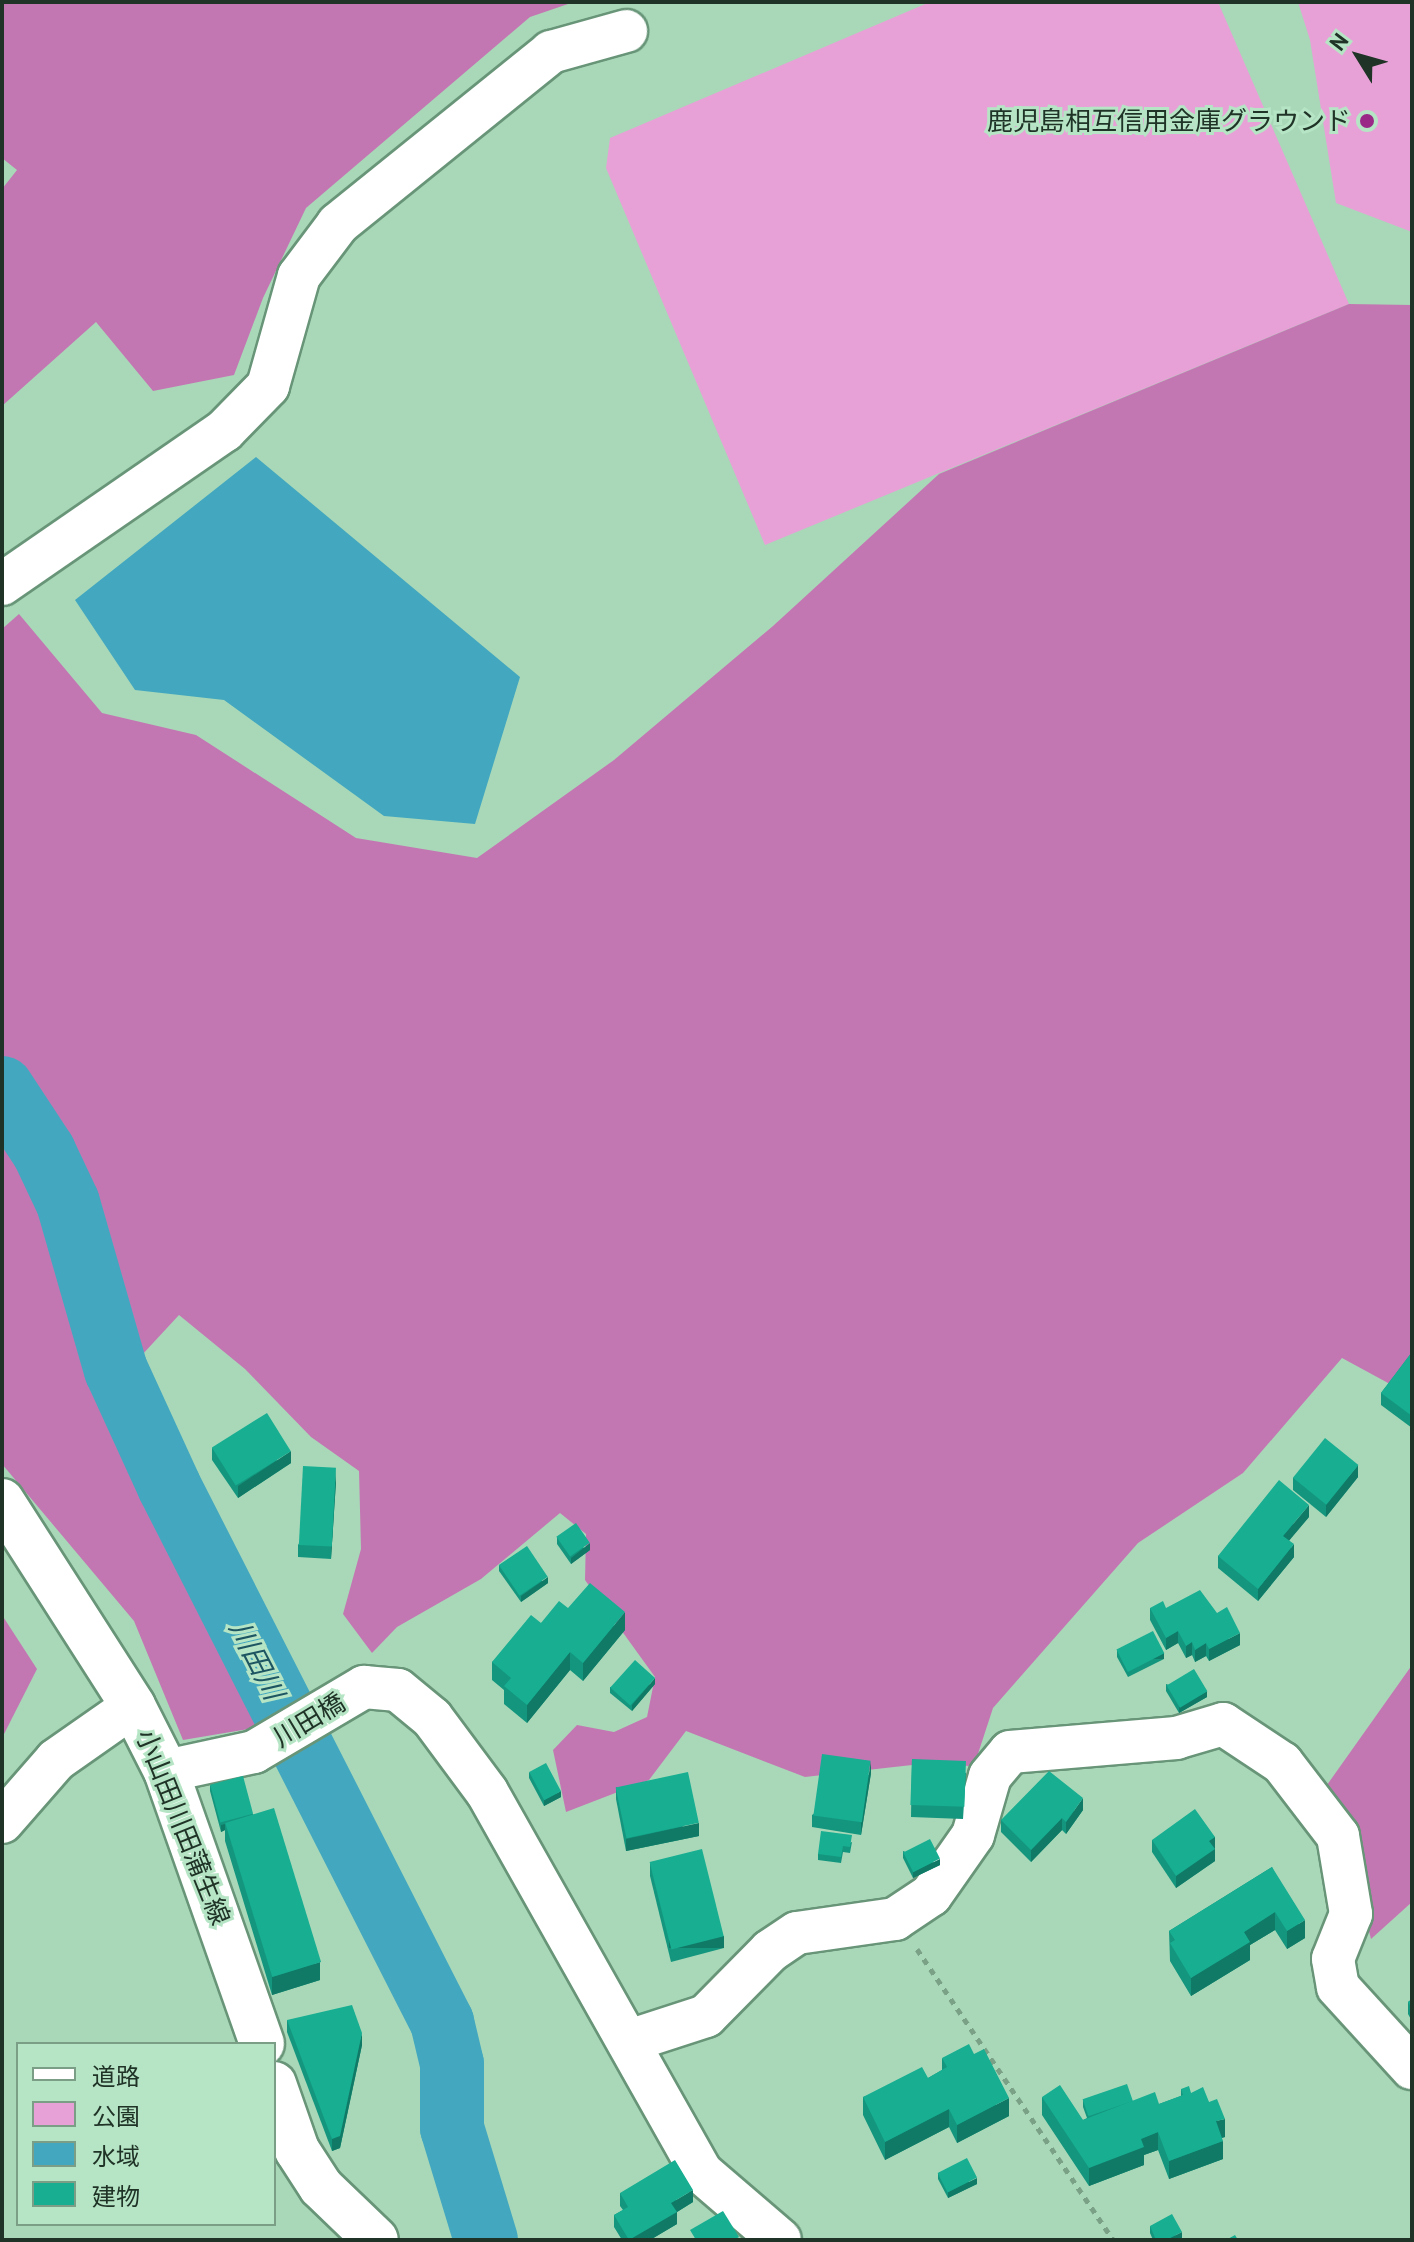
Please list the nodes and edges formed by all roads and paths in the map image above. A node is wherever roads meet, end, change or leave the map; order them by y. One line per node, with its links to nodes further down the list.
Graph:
1 (626, 31): 2 (street)
2 (2, 584)
3 (2, 1501): 4 (main road, 小山田川田蒲生線)
4 (133, 1706): 5 (main road, 小山田川田蒲生線); 6 (street)
5 (166, 1771): 8 (street, 川田橋); 9 (main road, 小山田川田蒲生線)
6 (2, 1822)
7 (895, 1919): 8 (street); 10 (street); 14 (path)
8 (629, 2041): 13 (street)
9 (261, 2042)
10 (1412, 2068)
11 (276, 2090): 12 (main road)
12 (376, 2240)
13 (780, 2240)
14 (1113, 2240)

